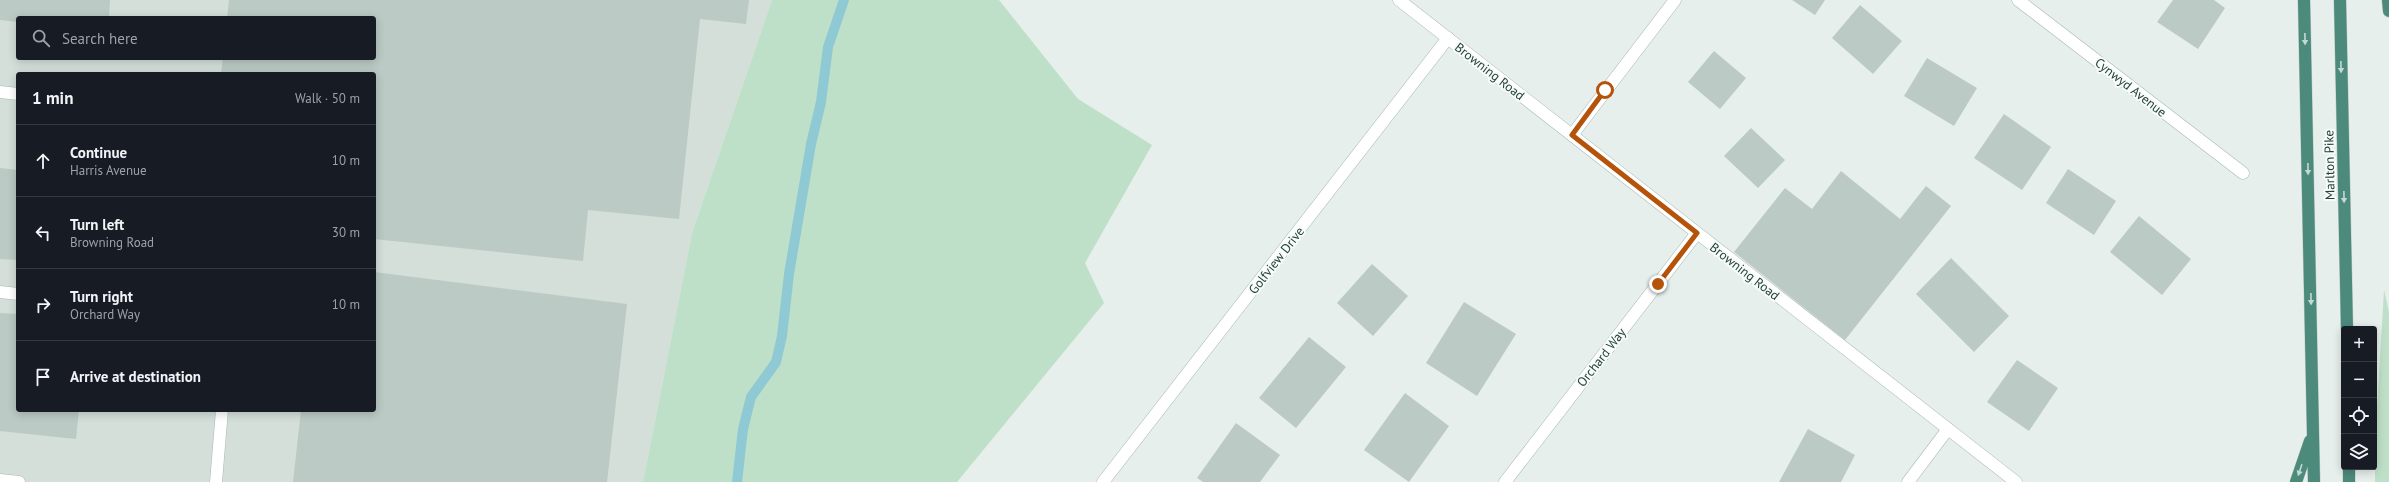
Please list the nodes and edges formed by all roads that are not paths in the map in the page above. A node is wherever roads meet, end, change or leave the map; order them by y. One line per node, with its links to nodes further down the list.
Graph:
1 (1399, 0): 8 (street, Browning Road)
2 (1675, 0): 11 (street)
3 (2018, 0): 12 (street, Cynwyd Avenue)
4 (2304, 0): 19 (highway, one-way to 19)
5 (2340, 0): 16 (highway, Marlton Pike, one-way to 16)
6 (2388, 0): 7 (highway)
7 (2389, 11)
8 (1448, 38): 11 (street, Browning Road); 24 (street, Golfview Drive)
9 (0, 92): 10 (street)
10 (16, 94)
11 (1572, 135): 13 (street, Browning Road)
12 (2243, 173)
13 (1697, 233): 18 (street, Browning Road); 25 (street, Orchard Way)
14 (0, 292): 15 (street)
15 (16, 294)
16 (2347, 326)
17 (222, 412): 23 (street)
18 (1948, 429): 26 (street); 27 (street, Browning Road)
19 (2313, 432): 28 (highway, one-way to 28); 29 (highway)
20 (2349, 470): 30 (highway)
21 (0, 480): 22 (street)
22 (19, 482)
23 (216, 482)
24 (1103, 482)
25 (1504, 482)
26 (1908, 482)
27 (2016, 482)
28 (2296, 482)
29 (2314, 482)
30 (2349, 482)

